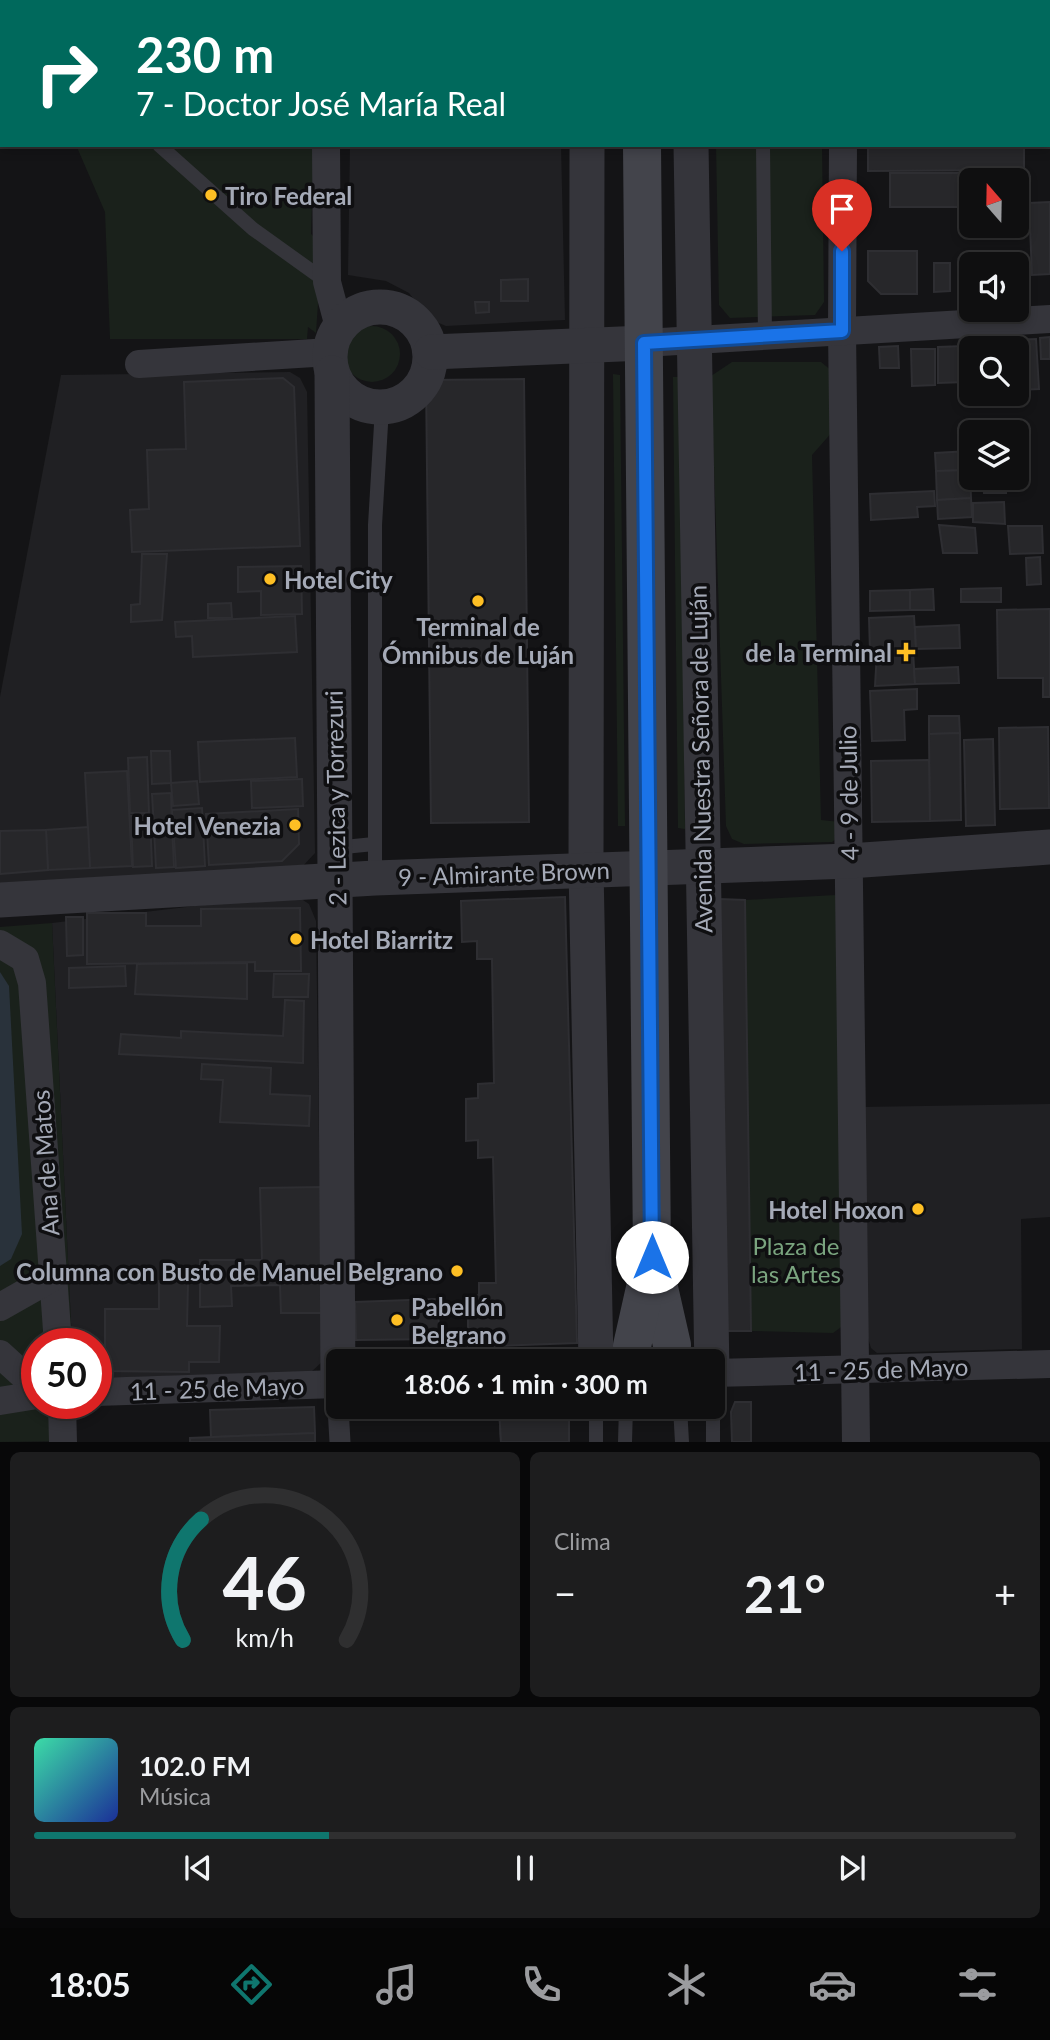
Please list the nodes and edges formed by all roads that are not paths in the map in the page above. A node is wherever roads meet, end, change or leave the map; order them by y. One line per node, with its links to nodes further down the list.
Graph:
1 (161, 147): 8 (lane)
2 (326, 147): 8 (street, 2 - Lezica y Torrezuri)
3 (587, 147): 14 (street)
4 (642, 147): 13 (main road, Avenida Nuestra Señora de Luján)
5 (691, 147): 12 (street, Avenida Nuestra Señora de Luján)
6 (763, 147): 11 (lane)
7 (843, 147): 10 (street, 4 - 9 de Julio)
8 (327, 282): 15 (street, 2 - Lezica y Torrezuri)
9 (1050, 319): 10 (street)
10 (842, 331): 11 (street); 22 (street, 4 - 9 de Julio)
11 (765, 337): 12 (street)
12 (692, 342): 13 (street); 23 (street, Avenida Nuestra Señora de Luján)
13 (644, 343): 14 (street); 24 (main road, Avenida Nuestra Señora de Luján)
14 (585, 347): 16 (street); 25 (street)
15 (334, 351): 16 (street); 17 (street); 18 (street); 21 (street, 2 - Lezica y Torrezuri)
16 (431, 352): 18 (street)
17 (139, 365)
18 (382, 408): 19 (lane)
19 (374, 844): 21 (lane); 26 (lane)
20 (1050, 847): 22 (street, 9 - Almirante Brown)
21 (334, 848): 27 (street, 2 - Lezica y Torrezuri)
22 (849, 861): 23 (street, 9 - Almirante Brown); 43 (street, 4 - 9 de Julio)
23 (702, 865): 24 (street, 9 - Almirante Brown); 40 (street, Avenida Nuestra Señora de Luján)
24 (649, 866): 25 (street, 9 - Almirante Brown); 30 (main road, Avenida Nuestra Señora de Luján)
25 (586, 869): 26 (street, 9 - Almirante Brown); 35 (street)
26 (375, 878): 27 (street, 9 - Almirante Brown)
27 (336, 882): 28 (street, 9 - Almirante Brown); 34 (street, 2 - Lezica y Torrezuri)
28 (0, 900)
29 (0, 944): 31 (street, Ana de Matos)
30 (652, 1257): 36 (main road, Avenida Nuestra Señora de Luján); 39 (main road, Avenida Nuestra Señora de Luján)
31 (53, 1277): 32 (street); 33 (street, Ana de Matos)
32 (0, 1307)
33 (57, 1328)
34 (338, 1349)
35 (596, 1349)
36 (629, 1349)
37 (636, 1349): 38 (main road)
38 (671, 1349)
39 (677, 1349)
40 (712, 1349)
41 (0, 1354): 45 (street)
42 (1050, 1364): 43 (street, 11 - 25 de Mayo)
43 (856, 1370): 44 (street, 11 - 25 de Mayo); 64 (street, 4 - 9 de Julio)
44 (725, 1373)
45 (21, 1374)
46 (0, 1377): 47 (street)
47 (21, 1384)
48 (326, 1384): 49 (street, 11 - 25 de Mayo)
49 (112, 1391)
50 (21, 1394): 51 (street)
51 (0, 1401)
52 (62, 1419): 58 (street)
53 (339, 1419): 59 (street)
54 (596, 1419): 60 (lane)
55 (626, 1419): 61 (lane)
56 (680, 1419): 62 (lane)
57 (713, 1419): 63 (lane)
58 (63, 1441)
59 (340, 1441)
60 (596, 1441)
61 (625, 1441)
62 (681, 1441)
63 (713, 1441)
64 (856, 1441)

